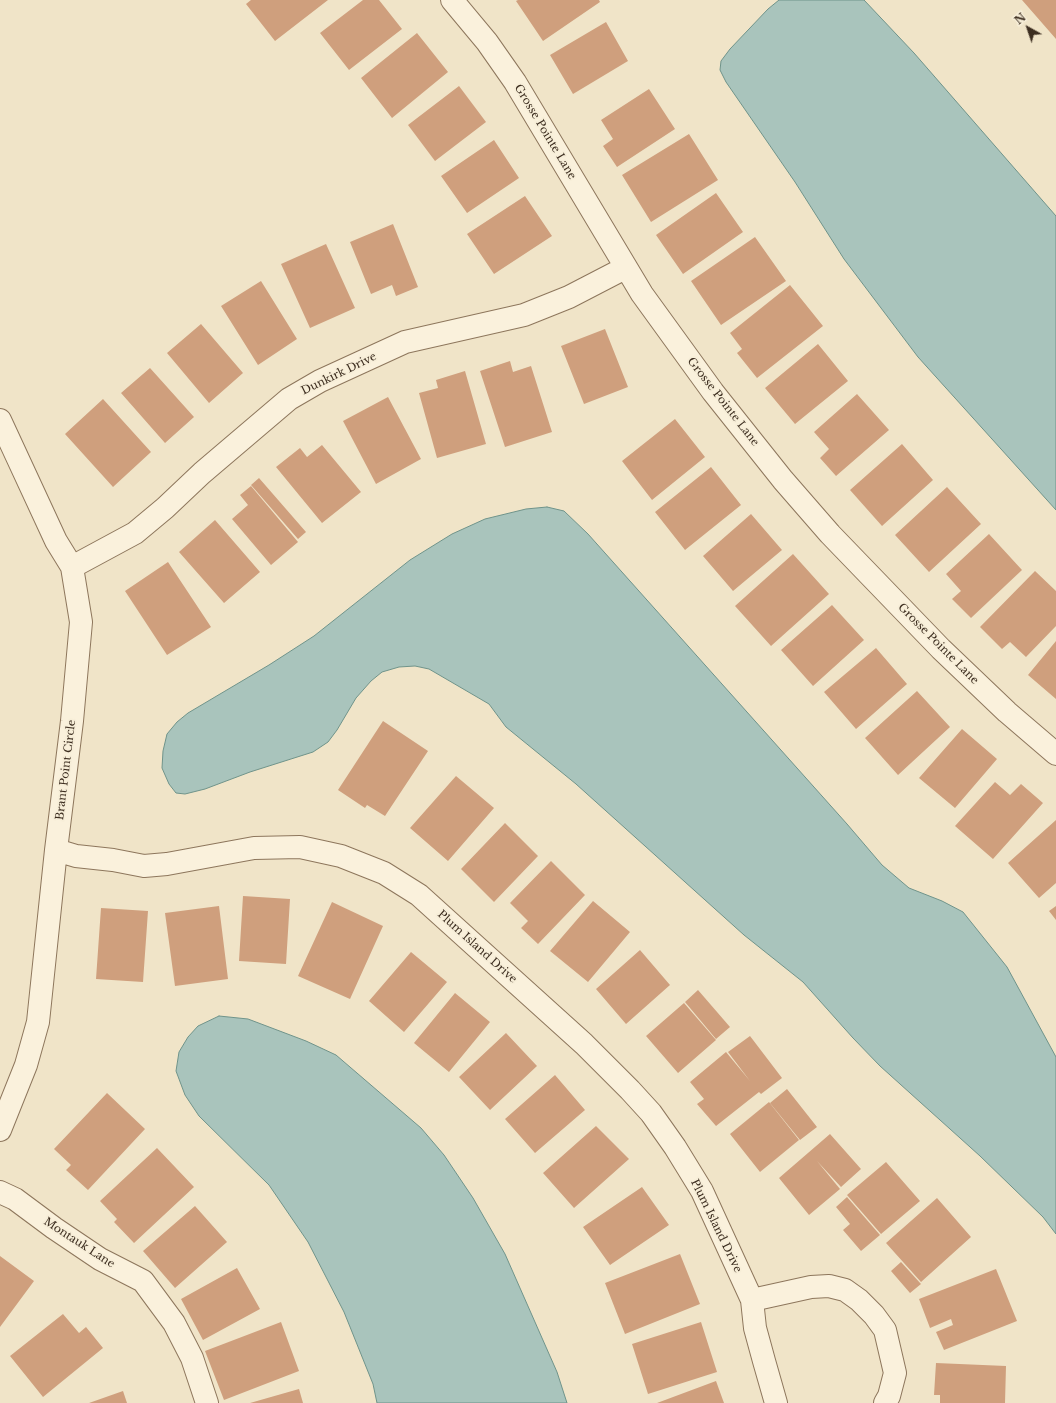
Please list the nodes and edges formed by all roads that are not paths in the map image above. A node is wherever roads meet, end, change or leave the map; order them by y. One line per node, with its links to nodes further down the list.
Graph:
1 (452, 0): 2 (street, Grosse Pointe Lane)
2 (625, 268): 4 (street, Dunkirk Drive); 5 (street, Grosse Pointe Lane)
3 (0, 420): 4 (street, Brant Point Circle)
4 (72, 567): 6 (street, Brant Point Circle)
5 (1056, 754)
6 (56, 850): 7 (street, Brant Point Circle); 9 (street, Plum Island Drive)
7 (0, 1130)
8 (0, 1192): 10 (street, Montauk Lane)
9 (752, 1300): 11 (street, Plum Island Drive); 12 (street)
10 (207, 1403)
11 (776, 1403)
12 (885, 1403)

